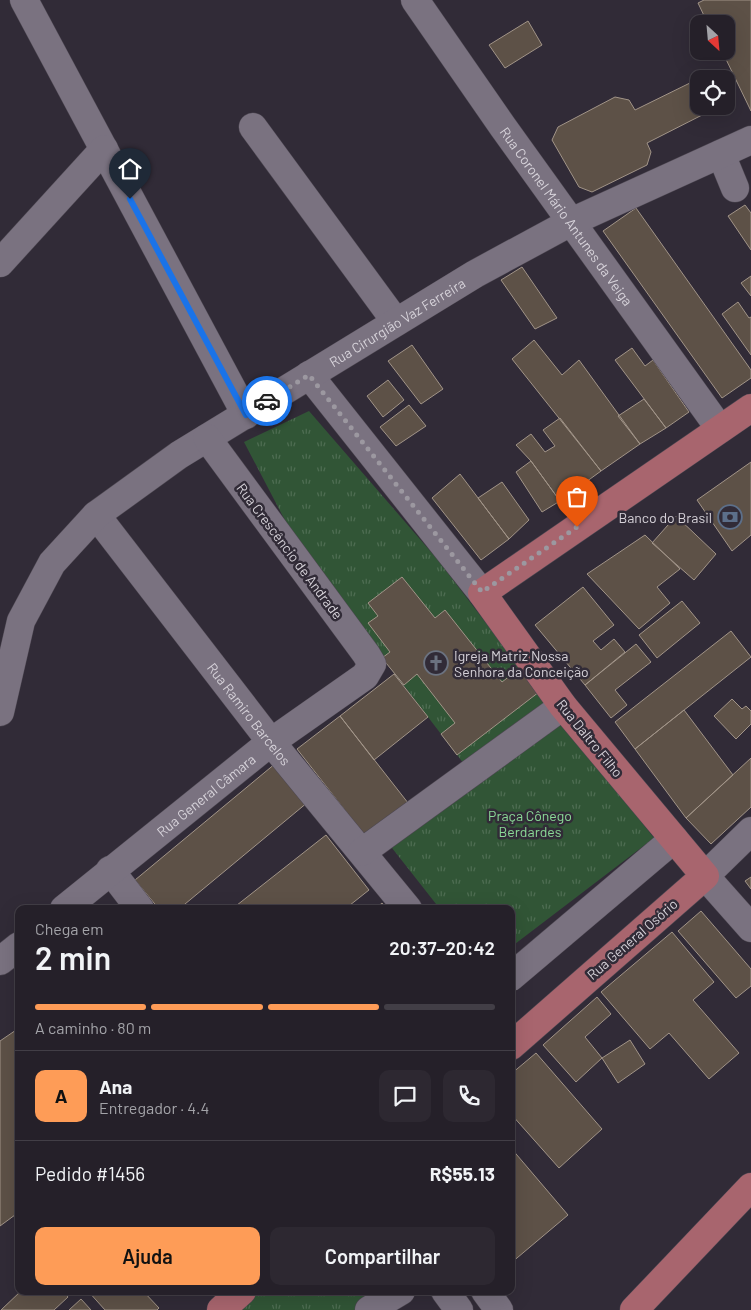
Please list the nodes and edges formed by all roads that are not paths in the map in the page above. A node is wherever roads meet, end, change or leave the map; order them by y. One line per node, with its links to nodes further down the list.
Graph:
1 (24, 0): 5 (street)
2 (415, 0): 8 (street, Rua Coronel Mário Antunes da Veiga)
3 (253, 127): 10 (street)
4 (751, 140): 6 (street, Rua Cirurgião Vaz Ferreira)
5 (104, 149): 9 (street); 13 (street)
6 (721, 154): 7 (street); 8 (street, Rua Cirurgião Vaz Ferreira)
7 (735, 188)
8 (570, 222): 10 (street, Rua Cirurgião Vaz Ferreira); 14 (street, Rua Coronel Mário Antunes da Veiga)
9 (0, 263)
10 (396, 322): 11 (street, Rua Cirurgião Vaz Ferreira)
11 (309, 375): 13 (street, Rua Cirurgião Vaz Ferreira); 17 (street, Rua Daltro Filho)
12 (751, 408): 14 (main road)
13 (246, 415): 15 (street, Rua Cirurgião Vaz Ferreira)
14 (720, 429): 17 (main road)
15 (207, 438): 16 (street, Rua Cirurgião Vaz Ferreira); 18 (street, Rua Crescêncio de Andrade)
16 (96, 515): 20 (street, Rua Cirurgião Vaz Ferreira); 21 (street, Rua Ramiro Barcelos)
17 (482, 592): 19 (main road, Rua Daltro Filho)
18 (372, 664): 21 (street, Rua General Câmara)
19 (563, 706): 23 (main road, Rua Daltro Filho); 24 (street)
20 (0, 712)
21 (271, 742): 24 (street, Rua Ramiro Barcelos); 25 (street, Rua General Câmara)
22 (751, 831): 26 (street, Rua General Osório)
23 (674, 839): 26 (main road, Rua Daltro Filho); 33 (street)
24 (362, 852): 29 (street, Rua Ramiro Barcelos)
25 (110, 870): 27 (street, Rua General Câmara); 28 (street)
26 (705, 876): 30 (street, Rua Daltro Filho); 34 (main road, Rua General Osório)
27 (69, 905)
28 (137, 905)
29 (405, 905)
30 (751, 928)
31 (15, 949): 32 (street)
32 (0, 961)
33 (515, 974)
34 (515, 1038)
35 (751, 1188): 44 (main road)
36 (238, 1295): 40 (main road)
37 (394, 1295): 41 (street)
38 (448, 1295): 42 (street)
39 (487, 1295): 43 (street)
40 (221, 1310)
41 (369, 1310)
42 (459, 1310)
43 (499, 1310)
44 (634, 1310)

